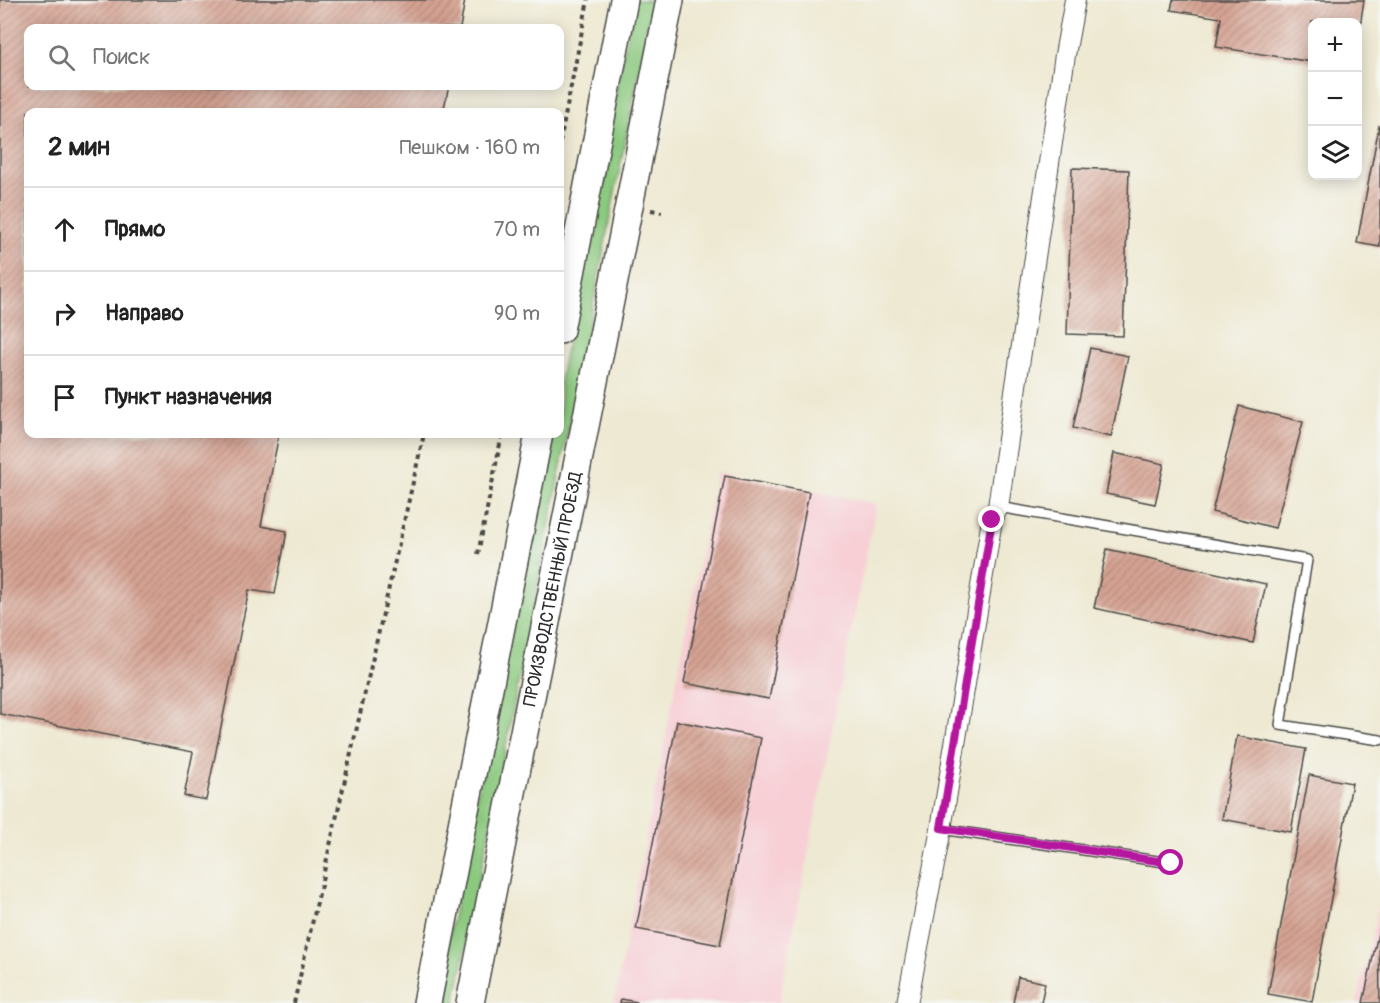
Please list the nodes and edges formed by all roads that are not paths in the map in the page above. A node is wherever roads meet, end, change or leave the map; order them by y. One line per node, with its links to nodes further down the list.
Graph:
1 (624, 0): 4 (street)
2 (670, 0): 11 (street, ПРОИЗВОДСТВЕННЫЙ ПРОЕЗД)
3 (1075, 0): 6 (street)
4 (564, 309)
5 (538, 438): 10 (street)
6 (998, 507): 7 (lane); 8 (street)
7 (1380, 740)
8 (941, 828): 9 (lane); 12 (street)
9 (1171, 863)
10 (427, 1003)
11 (470, 1003)
12 (907, 1003)

